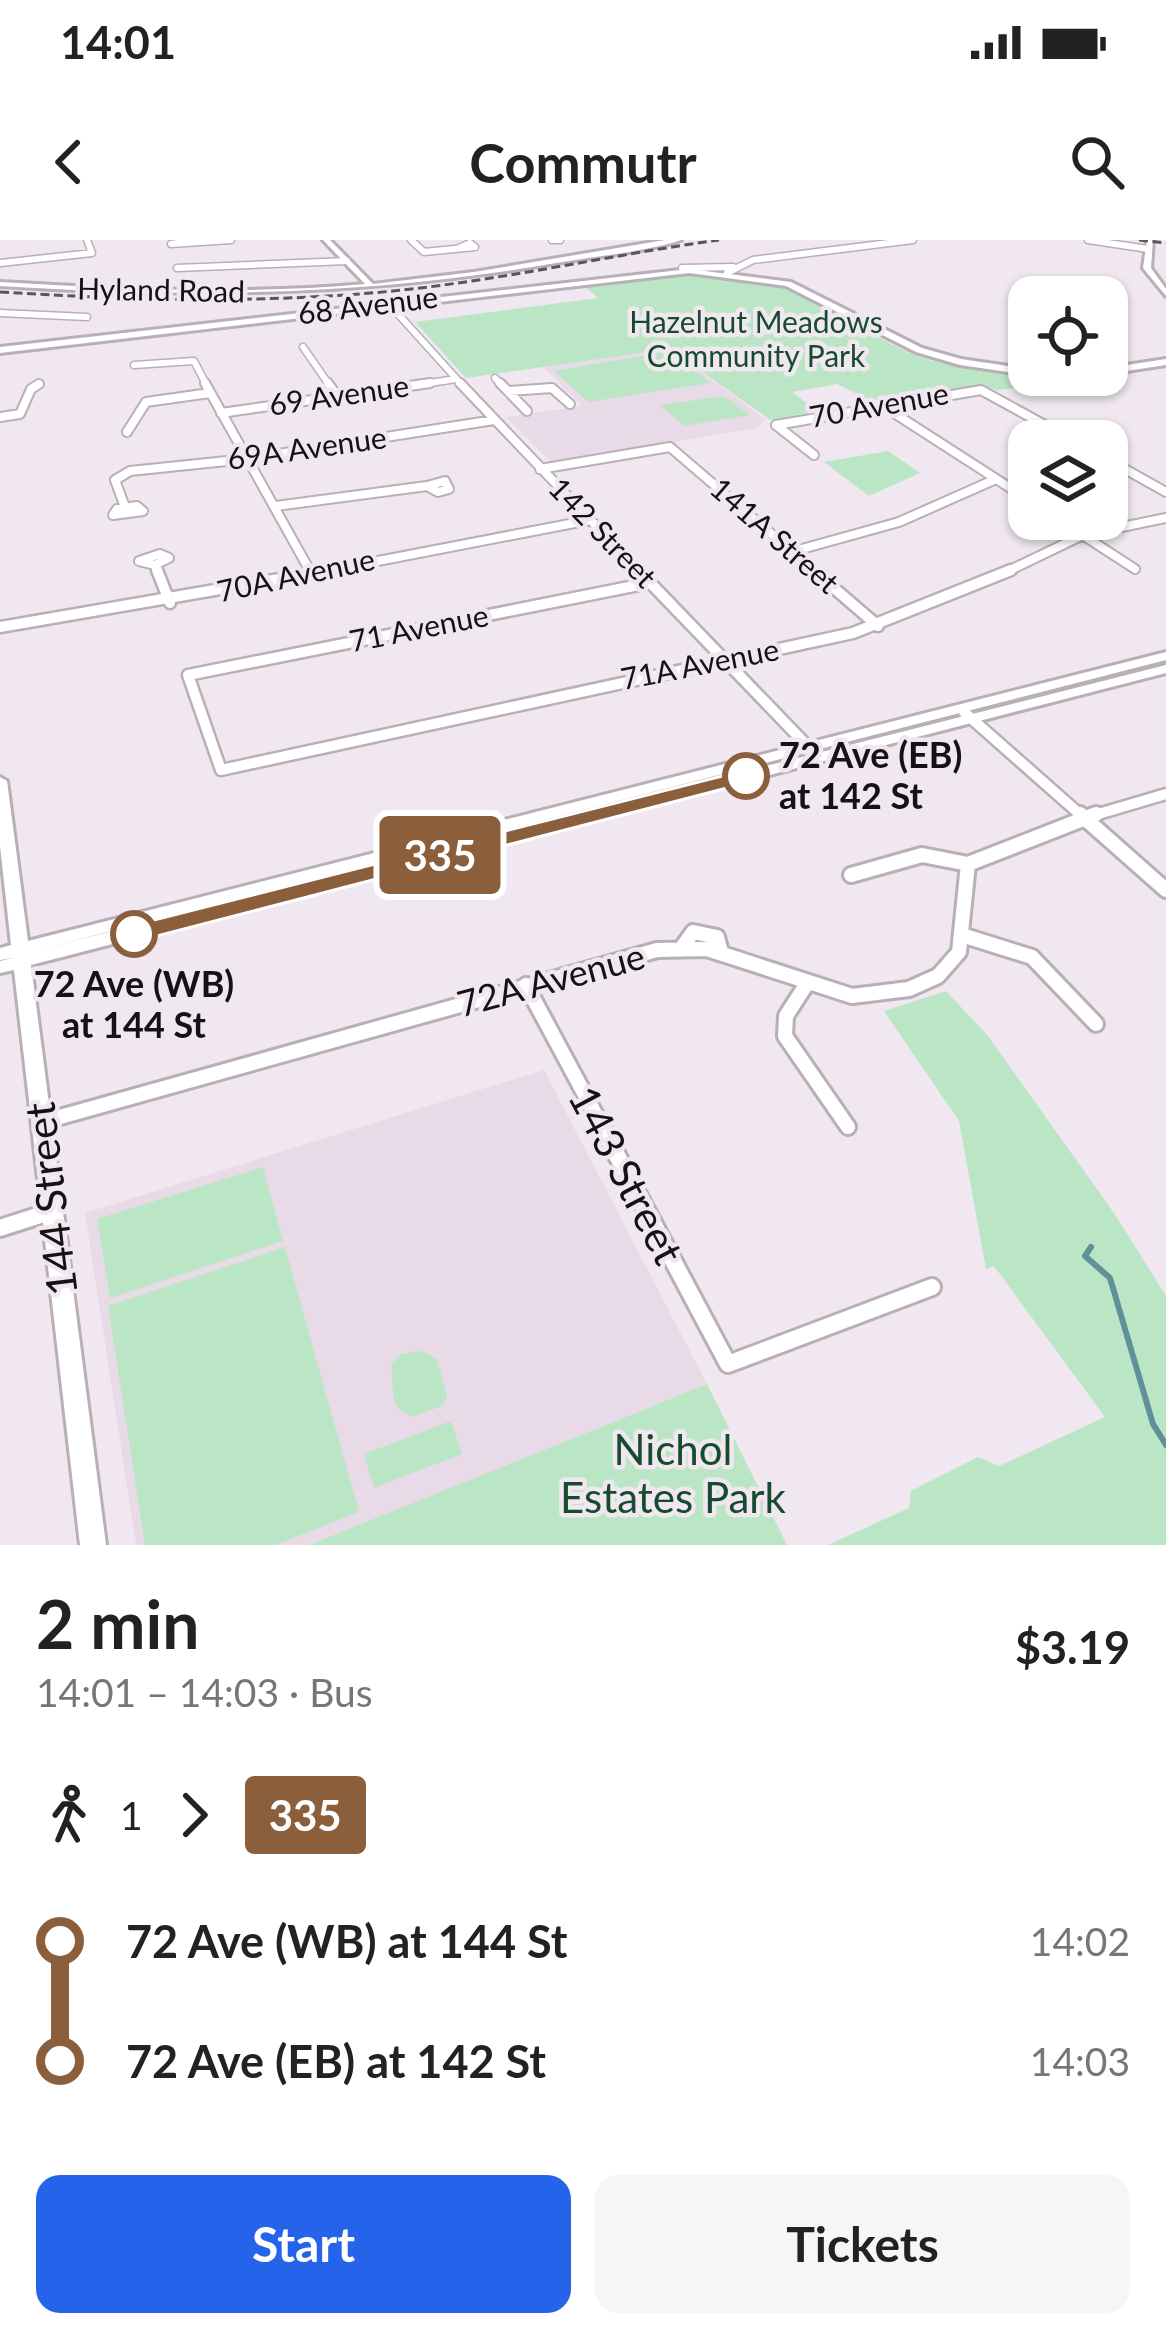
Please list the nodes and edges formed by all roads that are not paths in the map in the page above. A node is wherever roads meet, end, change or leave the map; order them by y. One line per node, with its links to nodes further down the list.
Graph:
1 (87, 240): 13 (street)
2 (194, 240): 3 (street)
3 (231, 240): 14 (street)
4 (326, 240): 12 (street)
5 (411, 240): 11 (street)
6 (678, 240): 20 (street, Hyland Road)
7 (913, 240): 17 (street, 68 Avenue)
8 (1088, 240): 10 (street)
9 (1160, 240): 18 (street)
10 (1149, 244): 21 (street)
11 (459, 248)
12 (346, 261): 14 (street); 20 (street)
13 (0, 263)
14 (241, 267): 15 (street)
15 (177, 268)
16 (682, 268): 17 (street, 68 Avenue)
17 (730, 269): 22 (street, 68 Avenue); 29 (street, 70 Avenue)
18 (1166, 283)
19 (0, 284): 20 (street, Hyland Road)
20 (370, 286)
21 (1166, 294)
22 (389, 304): 26 (street, 68 Avenue); 31 (street, 142 Street)
23 (0, 313): 24 (street)
24 (87, 317)
25 (303, 347): 36 (street)
26 (0, 350)
27 (1166, 362): 30 (street)
28 (134, 365): 34 (street)
29 (1008, 368)
30 (1128, 368)
31 (456, 379): 36 (street, 69 Avenue); 37 (street, 142 Street)
32 (495, 379): 35 (street)
33 (39, 384): 42 (street)
34 (210, 392): 41 (street); 45 (street)
35 (509, 393): 37 (street); 38 (street); 40 (street)
36 (337, 396): 41 (street, 69 Avenue)
37 (476, 400): 43 (street, 142 Street)
38 (570, 404)
39 (882, 406): 44 (street, 70 Avenue); 46 (street, 70 Avenue); 50 (street)
40 (527, 411)
41 (221, 413): 47 (street)
42 (0, 417)
43 (494, 420): 47 (street, 69A Avenue); 48 (street, 142 Street)
44 (1036, 420)
45 (127, 432)
46 (814, 455)
47 (246, 458): 54 (street); 55 (street, 69A Avenue)
48 (540, 469): 57 (street, 142 Street); 61 (street, 141A Street)
49 (1128, 471): 53 (street)
50 (996, 479): 52 (street); 61 (street)
51 (427, 486): 54 (street)
52 (1008, 487)
53 (1166, 492)
54 (276, 506): 64 (street)
55 (125, 507)
56 (1166, 518): 58 (street, 71A Avenue)
57 (590, 520): 64 (street, 70A Avenue); 65 (street, 142 Street)
58 (1128, 526)
59 (1073, 540): 67 (street, 71A Avenue)
60 (1091, 540): 63 (street)
61 (791, 552): 67 (street, 141A Street)
62 (155, 565): 66 (street)
63 (1135, 569)
64 (310, 571): 66 (street, 70A Avenue)
65 (649, 583): 70 (street, 142 Street); 74 (street, 71 Avenue)
66 (170, 603): 68 (street, 70A Avenue)
67 (878, 626): 70 (street, 71A Avenue)
68 (0, 627)
69 (1166, 656): 72 (street)
70 (723, 659): 73 (street, 142 Street); 74 (street, 71A Avenue)
71 (1166, 669): 72 (street)
72 (966, 714): 73 (street); 77 (street)
73 (814, 753): 83 (street)
74 (221, 770)
75 (0, 781): 83 (street, 144 Street)
76 (1166, 794): 77 (street)
77 (1085, 818): 78 (street); 80 (street)
78 (968, 863): 79 (street); 81 (street)
79 (851, 875)
80 (1166, 890)
81 (965, 937): 86 (street, 72A Avenue); 87 (street)
82 (0, 954): 83 (street)
83 (21, 956): 84 (street); 88 (street, 144 Street)
84 (0, 968)
85 (526, 985): 86 (street, 72A Avenue); 88 (street, 72A Avenue); 92 (street, 143 Street)
86 (804, 988): 89 (street)
87 (1096, 1024)
88 (42, 1122): 90 (street, 144 Street)
89 (848, 1127)
90 (53, 1211): 91 (street); 93 (street, 144 Street)
91 (0, 1228)
92 (932, 1287)
93 (93, 1545)

